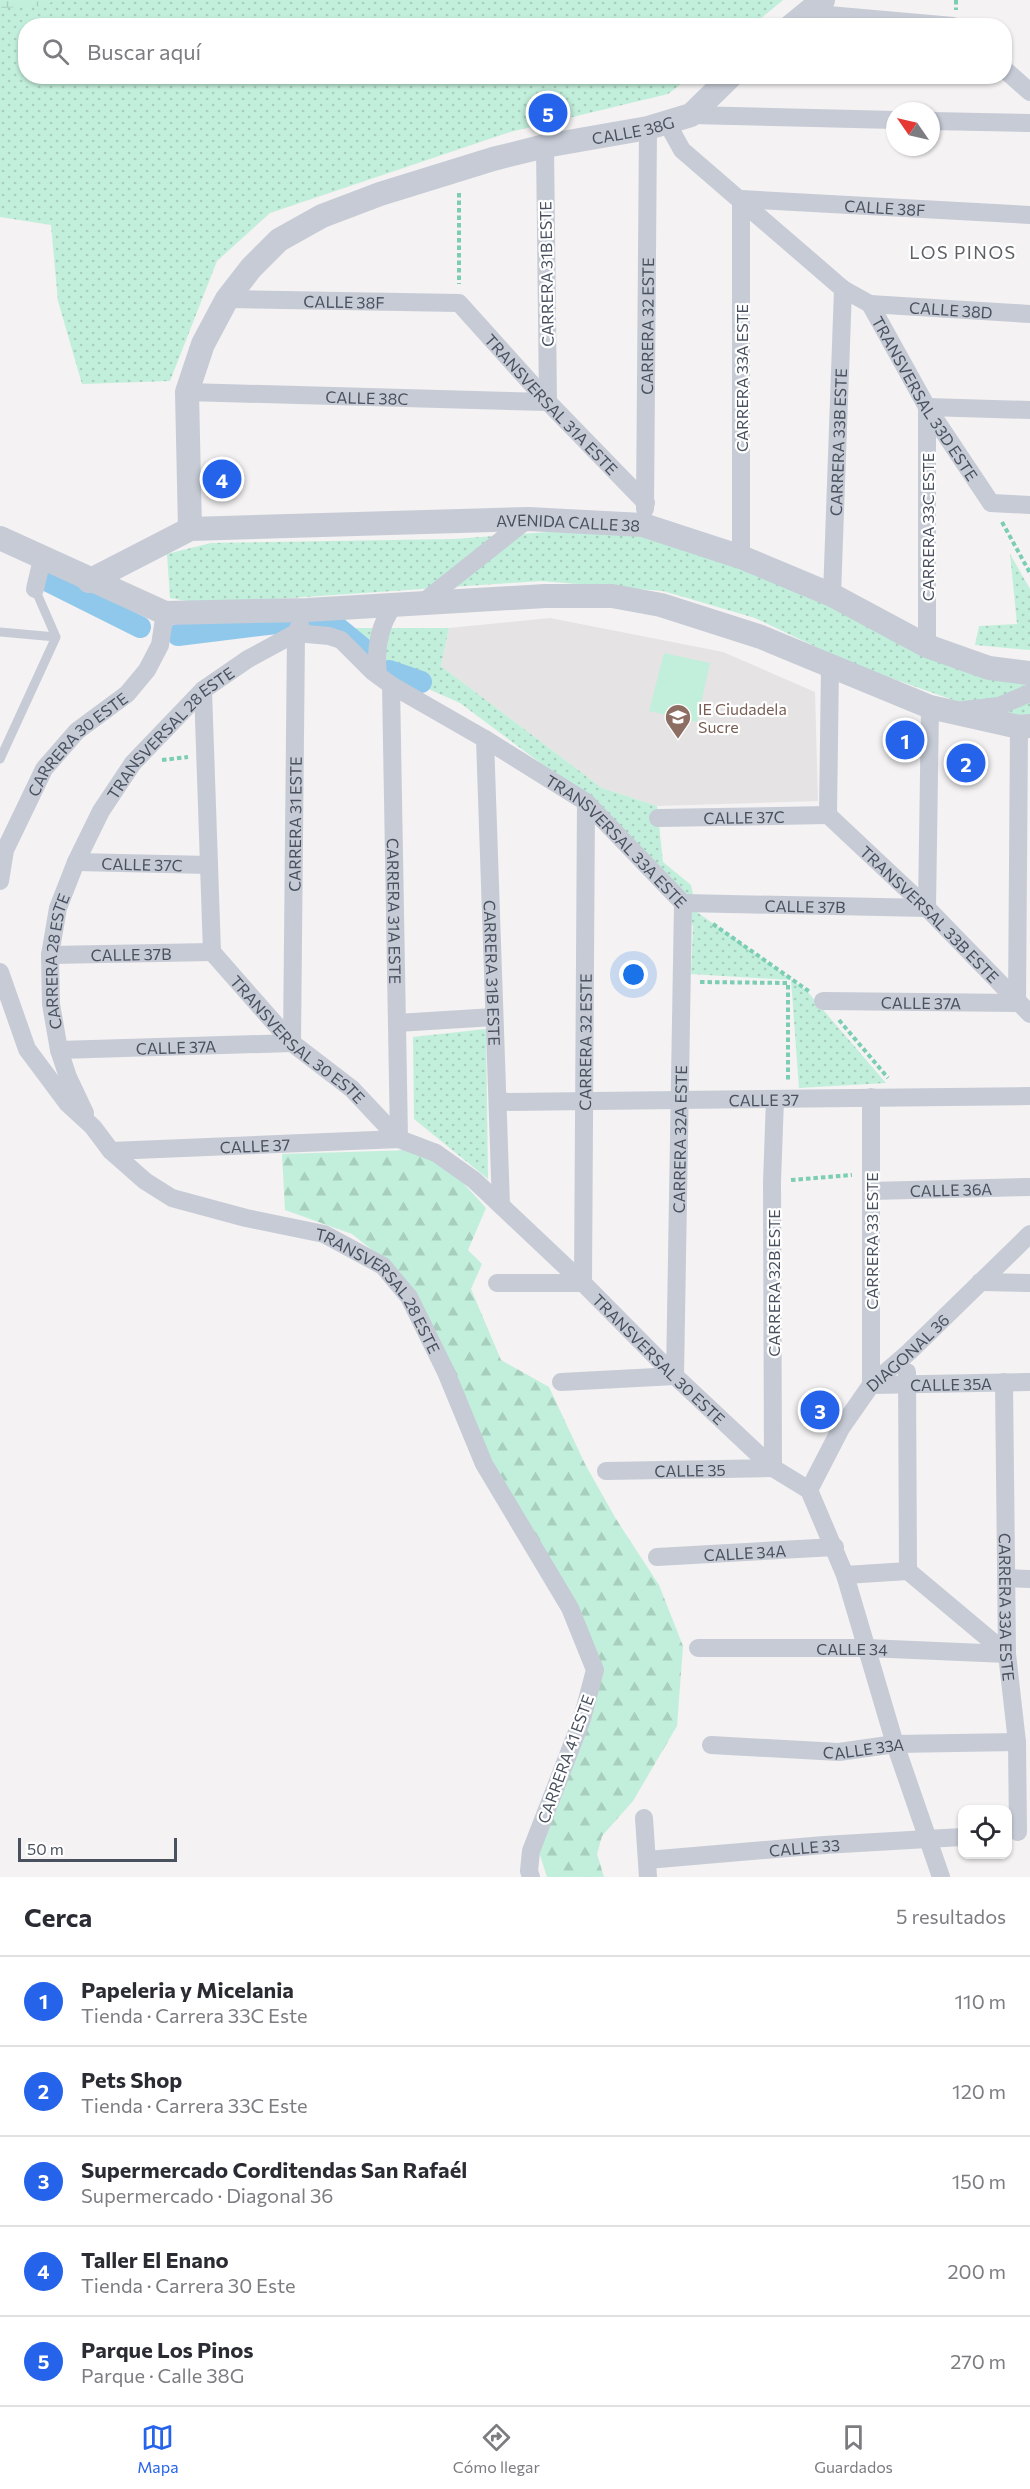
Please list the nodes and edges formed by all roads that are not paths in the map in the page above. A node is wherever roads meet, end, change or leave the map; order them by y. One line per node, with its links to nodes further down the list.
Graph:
1 (807, 13): 2 (street)
2 (863, 18)
3 (1012, 75): 5 (street)
4 (723, 84): 6 (street)
5 (1030, 92)
6 (691, 115): 7 (street, CALLE 38G); 10 (street, CALLE 38G)
7 (886, 120)
8 (940, 121): 9 (street)
9 (1030, 123)
10 (657, 124): 11 (street, CALLE 38G); 12 (street, TRANSVERSAL 33D ESTE); 24 (street, CARRERA 32 ESTE)
11 (545, 146): 15 (street, CALLE 38G); 20 (street, CARRERA 31B ESTE)
12 (741, 199): 13 (street, CALLE 38F); 14 (street, TRANSVERSAL 33D ESTE); 28 (street, CARRERA 33A ESTE)
13 (1030, 215)
14 (843, 289): 17 (street, TRANSVERSAL 33D ESTE); 32 (street, CARRERA 33B ESTE)
15 (227, 299): 16 (street, CALLE 38F); 19 (street)
16 (459, 303): 20 (street, TRANSVERSAL 31A ESTE)
17 (870, 304): 18 (street, CALLE 38D); 21 (street, TRANSVERSAL 33D ESTE)
18 (1030, 314)
19 (188, 392): 20 (street, CALLE 38C); 26 (street)
20 (548, 402): 24 (street, TRANSVERSAL 31A ESTE)
21 (927, 407): 22 (street); 23 (street, TRANSVERSAL 33D ESTE); 40 (street, CARRERA 33C ESTE)
22 (1030, 410)
23 (1030, 505)
24 (645, 514): 25 (street, AVENIDA CALLE 38); 28 (street, AVENIDA CALLE 38)
25 (528, 519): 26 (street, AVENIDA CALLE 38); 33 (street)
26 (189, 529): 30 (street, AVENIDA CALLE 38)
27 (0, 538): 29 (street)
28 (741, 557): 32 (street, AVENIDA CALLE 38)
29 (42, 559): 30 (street); 31 (street)
30 (89, 580): 36 (street)
31 (34, 589): 39 (lane)
32 (832, 595): 40 (street, AVENIDA CALLE 38)
33 (422, 603): 34 (street); 41 (street)
34 (394, 605): 35 (street); 43 (street, CARRERA 31A ESTE)
35 (307, 610): 36 (street); 38 (street, CARRERA 31 ESTE)
36 (165, 613): 55 (street, CARRERA 30 ESTE)
37 (0, 632): 39 (lane)
38 (296, 633): 43 (street, TRANSVERSAL 33A ESTE); 44 (street, TRANSVERSAL 28 ESTE); 65 (street, CARRERA 31 ESTE)
39 (56, 637): 49 (lane)
40 (927, 646): 42 (street, AVENIDA CALLE 38)
41 (830, 666): 46 (street); 51 (street)
42 (1030, 673)
43 (385, 680): 48 (street, TRANSVERSAL 33A ESTE); 64 (street, CARRERA 31A ESTE)
44 (203, 690): 53 (street, TRANSVERSAL 28 ESTE); 54 (street)
45 (1030, 693): 46 (street)
46 (939, 710): 47 (street); 57 (street)
47 (1024, 726): 62 (street)
48 (485, 739): 50 (street, TRANSVERSAL 33A ESTE); 63 (street, CARRERA 31B ESTE)
49 (0, 759)
50 (586, 801): 56 (street, TRANSVERSAL 33A ESTE); 71 (street, CARRERA 32 ESTE)
51 (828, 815): 52 (street, CALLE 37C); 57 (street, TRANSVERSAL 33B ESTE)
52 (658, 818)
53 (76, 862): 54 (street, CALLE 37C); 59 (street, CARRERA 28 ESTE)
54 (209, 865): 58 (street)
55 (0, 881)
56 (682, 903): 57 (street, CALLE 37B); 70 (street, CARRERA 32A ESTE)
57 (927, 908): 62 (street, TRANSVERSAL 33B ESTE)
58 (212, 952): 59 (street, CALLE 37B); 65 (street, TRANSVERSAL 30 ESTE)
59 (50, 955): 66 (street, CARRERA 28 ESTE)
60 (0, 972): 73 (street, TRANSVERSAL 28 ESTE)
61 (823, 1001): 62 (street, CALLE 37A)
62 (1024, 1008)
63 (494, 1017): 64 (street); 72 (street, CARRERA 31B ESTE)
64 (397, 1023): 74 (street, CARRERA 31A ESTE)
65 (292, 1043): 66 (street, CALLE 37A); 74 (street, TRANSVERSAL 30 ESTE)
66 (59, 1050): 73 (street, CARRERA 28 ESTE)
67 (1030, 1096): 68 (street, CALLE 37)
68 (871, 1097): 69 (street, CALLE 37); 76 (street, CARRERA 33 ESTE)
69 (781, 1099): 70 (street, CALLE 37); 91 (street, CARRERA 32B ESTE)
70 (679, 1100): 71 (street, CALLE 37); 85 (street, CARRERA 32A ESTE)
71 (584, 1101): 72 (street, CALLE 37); 82 (street, CARRERA 32 ESTE)
72 (498, 1102): 78 (street, CARRERA 31B ESTE)
73 (93, 1127): 75 (street, TRANSVERSAL 28 ESTE)
74 (399, 1139): 75 (street, CALLE 37); 78 (street, TRANSVERSAL 30 ESTE)
75 (111, 1151): 100 (street, TRANSVERSAL 28 ESTE)
76 (871, 1182): 77 (street, CALLE 36A); 90 (street, CARRERA 33 ESTE)
77 (1030, 1187)
78 (501, 1205): 82 (street, TRANSVERSAL 30 ESTE)
79 (1030, 1234): 80 (street, DIAGONAL 36)
80 (980, 1282): 83 (street); 84 (street, DIAGONAL 36)
81 (497, 1283): 82 (street)
82 (583, 1283): 85 (street, TRANSVERSAL 30 ESTE)
83 (1030, 1283)
84 (909, 1352): 89 (street); 90 (street, DIAGONAL 36)
85 (675, 1376): 86 (street); 91 (street, TRANSVERSAL 30 ESTE)
86 (561, 1382)
87 (1004, 1382): 88 (street, CALLE 35A); 89 (street, CALLE 35A); 98 (street, CARRERA 33A ESTE)
88 (1030, 1382)
89 (906, 1384): 90 (street, CALLE 35A); 96 (street)
90 (871, 1385): 93 (street, DIAGONAL 36)
91 (773, 1468): 92 (street, CALLE 35); 93 (street, TRANSVERSAL 30 ESTE)
92 (606, 1471)
93 (809, 1490): 94 (street)
94 (835, 1547): 95 (street, CALLE 34A); 97 (street)
95 (657, 1557)
96 (908, 1571): 97 (street); 103 (street)
97 (845, 1575): 102 (street)
98 (1007, 1578): 99 (street); 103 (street, CARRERA 33A ESTE)
99 (1030, 1579)
100 (570, 1608): 112 (street, CARRERA 41 ESTE)
101 (698, 1648): 102 (street, CALLE 34)
102 (867, 1648): 103 (street, CALLE 34); 105 (street)
103 (1007, 1654): 104 (street, CARRERA 33A ESTE)
104 (1017, 1742): 105 (street, CALLE 33A); 108 (street, CARRERA 33A ESTE)
105 (895, 1744): 106 (street, CALLE 33A); 110 (street)
106 (711, 1745)
107 (644, 1818): 111 (street)
108 (1018, 1832)
109 (958, 1837): 110 (street, CALLE 33)
110 (928, 1840): 111 (street, CALLE 33); 113 (street)
111 (647, 1868)
112 (531, 1877)
113 (941, 1877)

